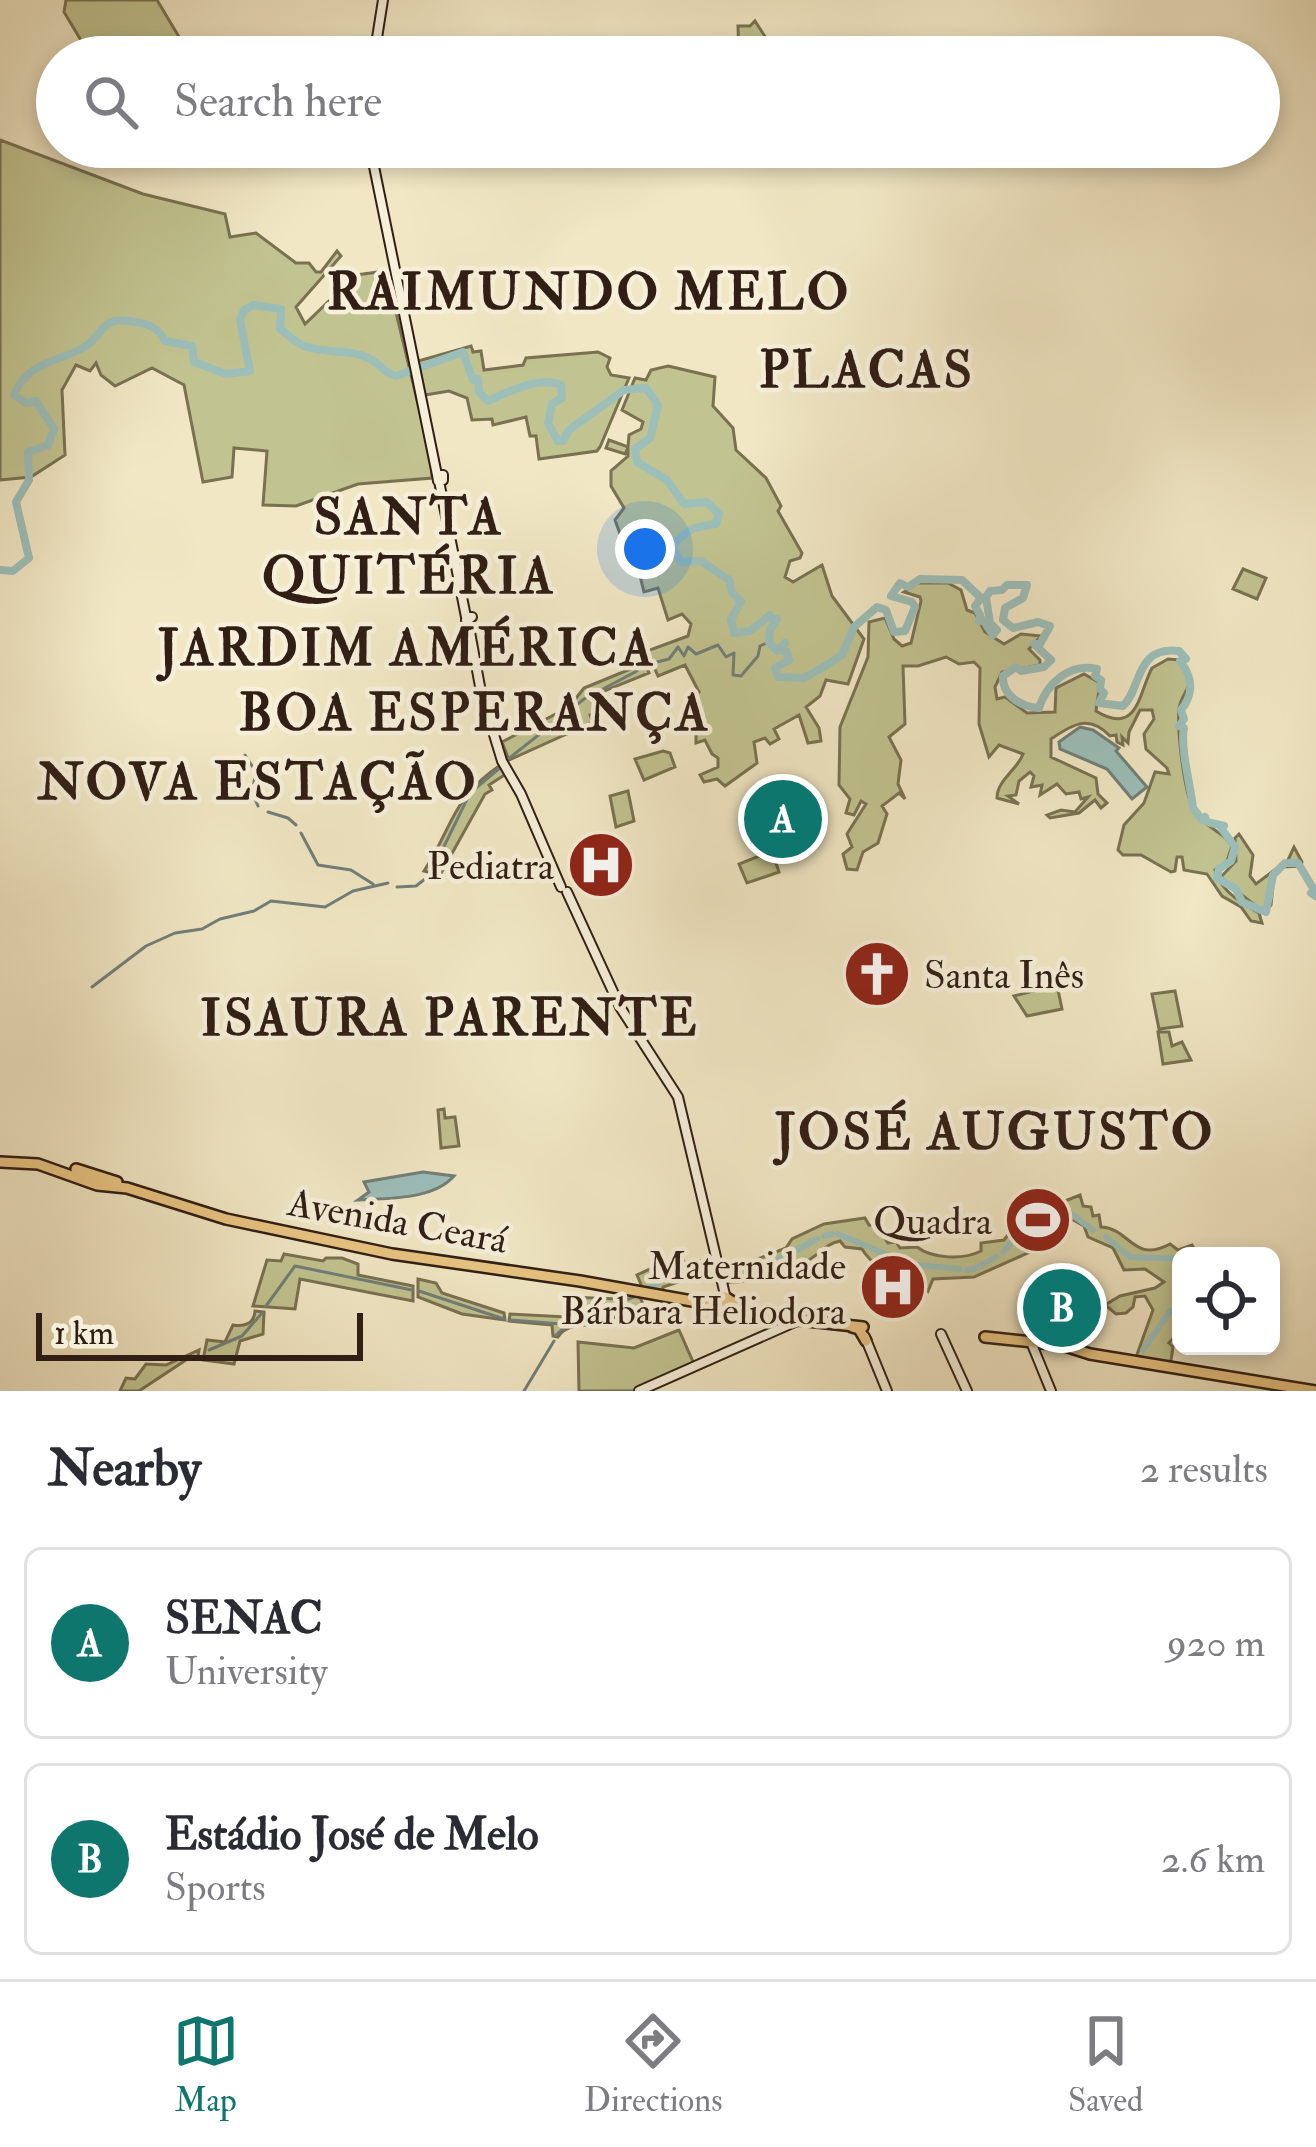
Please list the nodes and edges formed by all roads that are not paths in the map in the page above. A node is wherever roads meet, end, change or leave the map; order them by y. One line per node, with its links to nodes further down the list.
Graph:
1 (384, 1): 2 (main road)
2 (378, 36)
3 (376, 168): 5 (main road)
4 (0, 1160): 5 (main road, Avenida Ceará)
5 (725, 1302): 6 (main road, Avenida Ceará); 6 (main road, Avenida Ceará)
6 (804, 1319): 7 (main road, Avenida Ceará); 8 (main road, Avenida Ceará); 16 (main road)
7 (847, 1325): 8 (main road, Avenida Ceará); 11 (main road)
8 (862, 1325): 11 (main road)
9 (985, 1337): 12 (main road)
10 (943, 1339): 18 (main road)
11 (866, 1341): 17 (main road)
12 (1030, 1342): 13 (main road); 19 (main road)
13 (1142, 1362): 14 (main road); 15 (main road)
14 (1153, 1372)
15 (1251, 1384): 20 (main road)
16 (639, 1391)
17 (887, 1391)
18 (967, 1391)
19 (1051, 1391)
20 (1315, 1391)

